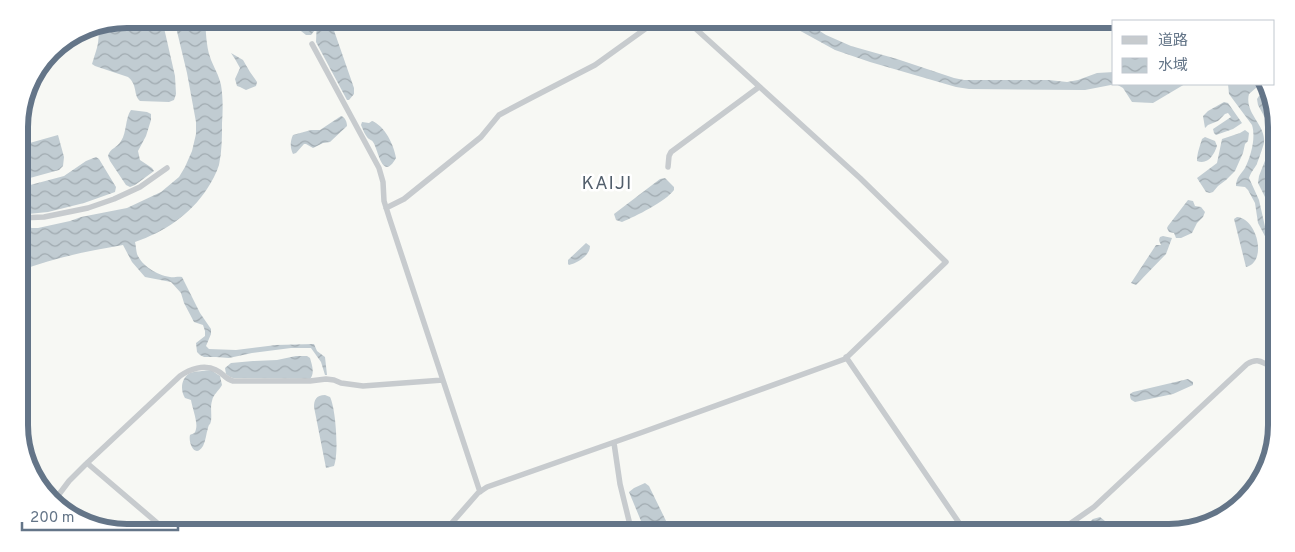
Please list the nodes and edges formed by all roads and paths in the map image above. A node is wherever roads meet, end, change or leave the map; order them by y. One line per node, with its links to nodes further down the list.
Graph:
1 (647, 28): 7 (street)
2 (695, 28): 4 (street)
3 (312, 44): 7 (street)
4 (759, 87): 5 (street); 9 (street)
5 (668, 167)
6 (167, 168): 8 (street)
7 (386, 208): 11 (street)
8 (28, 218)
9 (846, 357): 12 (street); 19 (street)
10 (1268, 364): 20 (street)
11 (443, 380): 13 (street); 14 (street)
12 (614, 442): 14 (street); 18 (street)
13 (87, 463): 15 (street); 16 (street)
14 (480, 492): 17 (street)
15 (58, 496)
16 (158, 524)
17 (451, 524)
18 (630, 524)
19 (960, 524)
20 (1068, 524)

